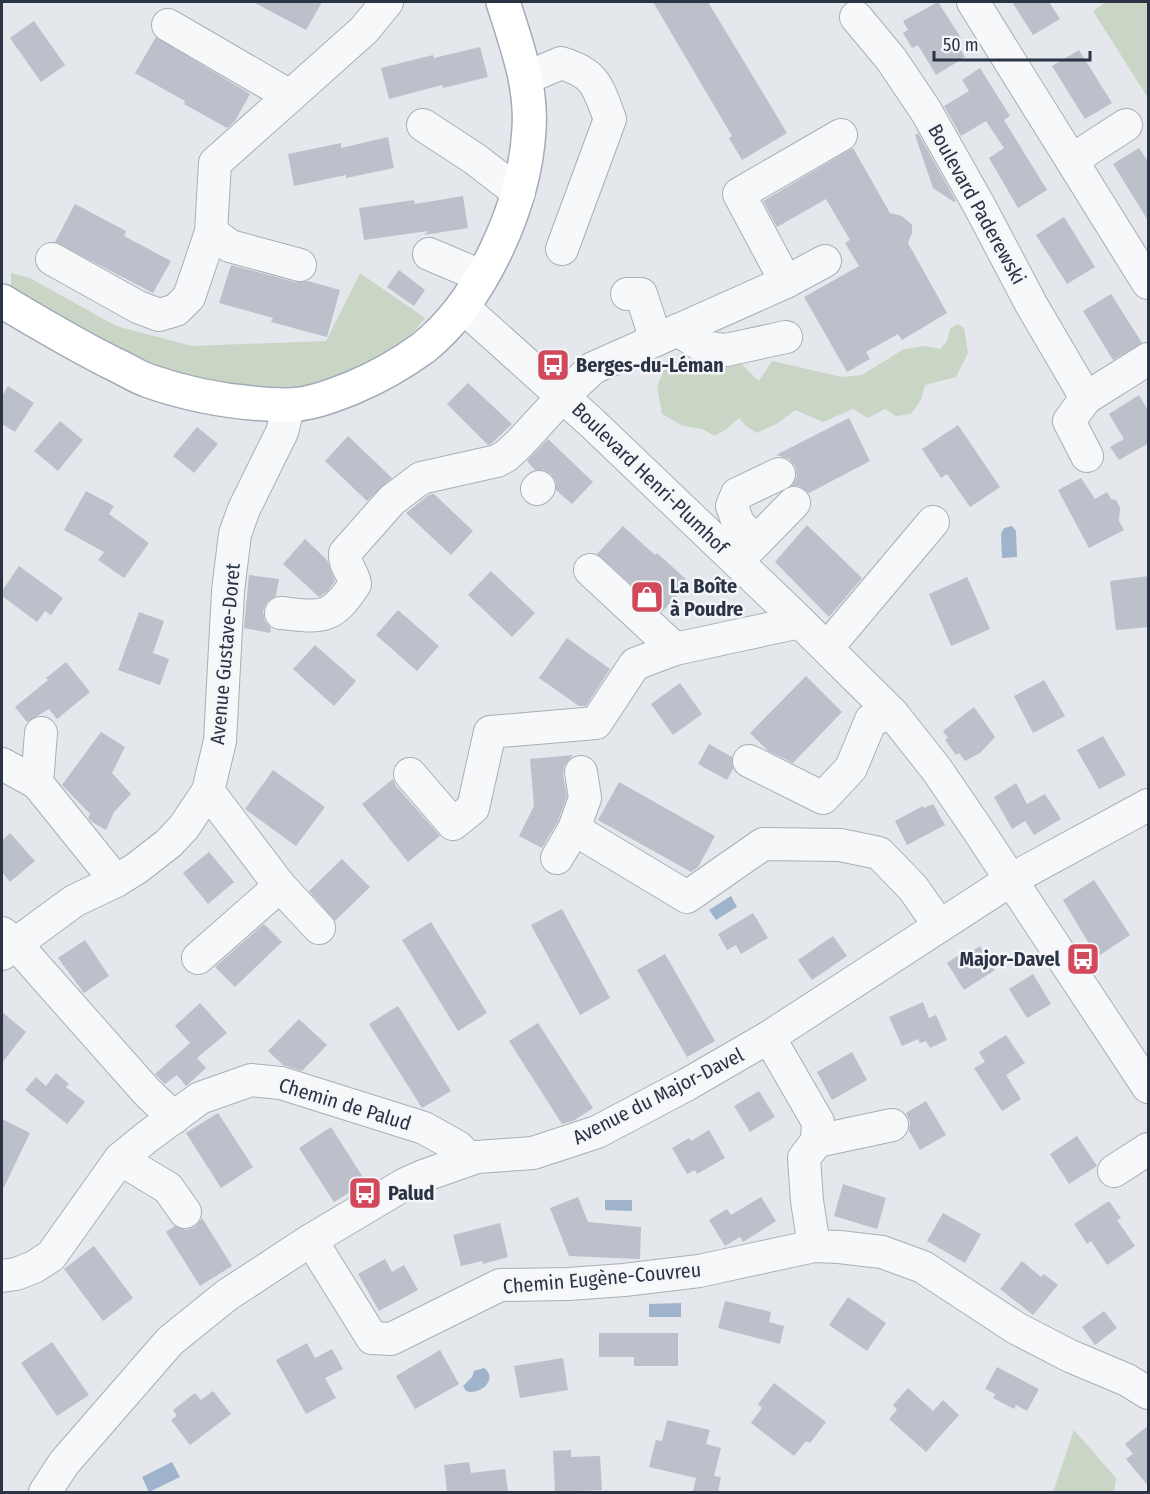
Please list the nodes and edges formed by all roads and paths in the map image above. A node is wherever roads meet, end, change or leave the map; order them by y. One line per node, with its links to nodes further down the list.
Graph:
1 (387, 2): 7 (street)
2 (503, 2): 6 (main road)
3 (973, 2): 11 (street)
4 (856, 17): 29 (street, Boulevard Paderewski)
5 (168, 25): 7 (street)
6 (526, 78): 12 (main road); 14 (street)
7 (290, 96): 13 (street)
8 (423, 125): 12 (street)
9 (1126, 125): 11 (street)
10 (841, 135): 20 (street)
11 (1071, 160): 21 (street)
12 (519, 193): 19 (main road)
13 (211, 232): 17 (street); 18 (street)
14 (562, 249)
15 (429, 254): 19 (street)
16 (825, 261): 20 (street)
17 (300, 265)
18 (61, 266)
19 (481, 276): 24 (main road)
20 (786, 282): 25 (street)
21 (1149, 283)
22 (627, 294): 25 (street)
23 (2, 301): 30 (main road)
24 (463, 307): 28 (street, Boulevard Henri-Plumhof); 30 (main road)
25 (667, 335): 26 (street); 28 (street)
26 (786, 337)
27 (1149, 359): 29 (street)
28 (563, 396): 35 (street, Boulevard Henri-Plumhof); 37 (street)
29 (1086, 398): 31 (street)
30 (289, 405): 48 (street, Avenue Gustave-Doret)
31 (1086, 456)
32 (779, 474): 35 (street)
33 (794, 503): 35 (street)
34 (933, 522): 39 (street)
35 (746, 552): 38 (street, Boulevard Henri-Plumhof)
36 (590, 570): 40 (street)
37 (281, 613)
38 (800, 622): 39 (street, Boulevard Henri-Plumhof); 40 (street)
39 (827, 648): 41 (street, Boulevard Henri-Plumhof)
40 (675, 649): 46 (street)
41 (892, 713): 43 (street); 52 (street, Boulevard Henri-Plumhof)
42 (41, 733): 47 (street)
43 (749, 760)
44 (2, 764): 47 (street)
45 (581, 772): 50 (street)
46 (410, 774)
47 (37, 783): 53 (street)
48 (208, 790): 53 (street, Avenue Gustave-Doret); 54 (street)
49 (1149, 805): 52 (street, Avenue du Major-Davel)
50 (574, 829): 51 (street); 55 (street)
51 (557, 858)
52 (1012, 879): 55 (street, Avenue du Major-Davel); 60 (street, Boulevard Henri-Plumhof)
53 (116, 881): 57 (street, Avenue Gustave-Doret)
54 (279, 886): 56 (street); 58 (street)
55 (939, 925): 59 (street, Avenue du Major-Davel)
56 (319, 928)
57 (6, 943): 61 (street)
58 (198, 958)
59 (769, 1037): 63 (street); 66 (street, Avenue du Major-Davel)
60 (1149, 1088)
61 (174, 1118): 65 (street, Chemin de Palud); 66 (street, Chemin de Palud)
62 (892, 1125): 63 (street)
63 (817, 1141): 70 (street)
64 (1149, 1149): 67 (street)
65 (120, 1159): 68 (street); 71 (street, Chemin de Palud)
66 (470, 1159): 69 (street, Avenue du Major-Davel)
67 (1114, 1171)
68 (184, 1212)
69 (311, 1240): 70 (street, Chemin Eugène-Couvreu); 73 (street, Avenue du Major-Davel)
70 (814, 1246): 72 (street, Chemin Eugène-Couvreu)
71 (2, 1276)
72 (1149, 1393)
73 (45, 1492)

